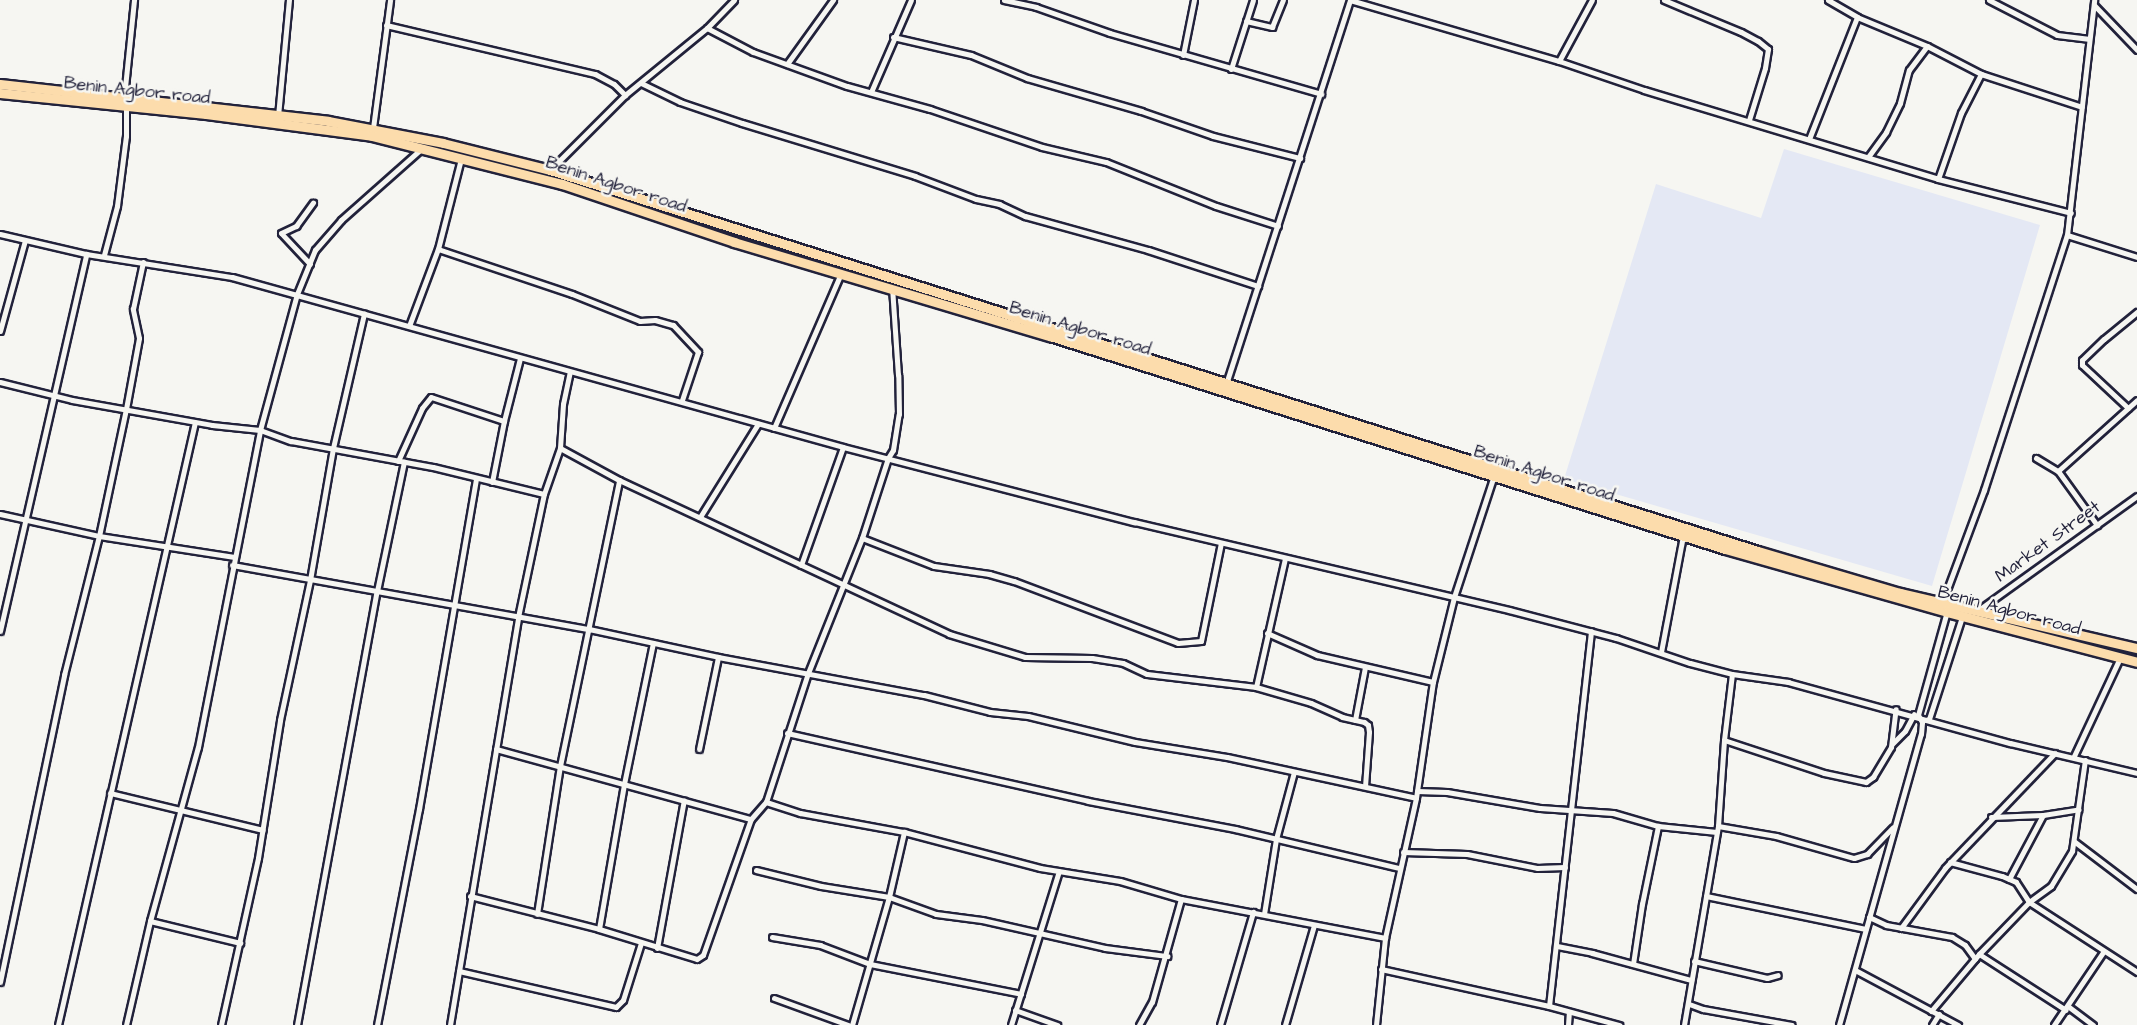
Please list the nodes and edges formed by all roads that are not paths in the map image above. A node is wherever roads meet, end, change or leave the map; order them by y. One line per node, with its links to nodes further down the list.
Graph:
1 (127, 0): 16 (street)
2 (289, 0): 41 (street)
3 (390, 0): 22 (street)
4 (734, 0): 23 (street)
5 (833, 0): 30 (street)
6 (911, 0): 24 (street)
7 (1004, 0): 19 (street)
8 (1038, 0): 19 (street)
9 (1194, 0): 28 (street)
10 (1252, 0): 21 (street)
11 (1283, 0): 21 (street)
12 (1350, 0): 29 (street); 37 (street)
13 (1664, 0): 42 (street)
14 (1828, 0): 20 (street)
15 (1989, 0): 25 (street)
16 (134, 1): 39 (street)
17 (1590, 1): 29 (street)
18 (2094, 2): 25 (street); 27 (street)
19 (1036, 7): 28 (street)
20 (1857, 17): 26 (street); 44 (street)
21 (1246, 21): 31 (street)
22 (386, 25): 38 (street); 43 (street)
23 (707, 28): 30 (street); 33 (street)
24 (893, 37): 35 (street); 48 (street)
25 (2088, 39): 40 (street)
26 (1927, 46): 32 (street); 47 (street)
27 (2137, 50)
28 (1183, 55): 31 (street)
29 (1559, 61): 42 (street)
30 (787, 64): 35 (street)
31 (1232, 69): 37 (street)
32 (1981, 74): 40 (street); 50 (street)
33 (641, 83): 38 (street); 66 (street)
34 (0, 84): 39 (highway, Benin Agbor road)
35 (871, 92): 53 (street)
36 (0, 93): 39 (highway, Benin Agbor road)
37 (1321, 94): 48 (street)
38 (625, 95): 49 (street)
39 (125, 102): 41 (highway, Benin Agbor road); 45 (highway, Benin Agbor road); 61 (street)
40 (2082, 107): 52 (street)
41 (278, 116): 43 (highway, Benin Agbor road)
42 (1749, 120): 44 (street)
43 (373, 128): 49 (highway, Benin Agbor road)
44 (1809, 139): 47 (street)
45 (422, 148): 46 (highway, Benin Agbor road); 64 (street)
46 (461, 157): 58 (highway, Benin Agbor road); 59 (street)
47 (1868, 157): 50 (street)
48 (1300, 158): 53 (street)
49 (550, 170): 54 (highway, Benin Agbor road)
50 (1938, 179): 52 (street)
51 (313, 203): 64 (street)
52 (2071, 213): 56 (street)
53 (1278, 226): 66 (street)
54 (738, 230): 58 (highway); 76 (highway, Benin Agbor road)
55 (0, 234): 57 (street)
56 (2067, 235): 62 (street); 118 (street)
57 (24, 240): 60 (street); 72 (street)
58 (734, 242): 65 (highway, Benin Agbor road)
59 (438, 249): 71 (street); 78 (street)
60 (86, 254): 61 (street); 77 (street)
61 (104, 255): 63 (street)
62 (2137, 257)
63 (143, 262): 68 (street); 81 (street)
64 (309, 264): 68 (street)
65 (841, 272): 67 (highway, Benin Agbor road); 85 (street)
66 (1258, 286): 76 (street)
67 (892, 287): 90 (street); 94 (highway, Benin Agbor road)
68 (297, 294): 70 (street); 86 (street)
69 (2137, 312): 80 (street)
70 (364, 314): 71 (street); 88 (street)
71 (409, 326): 73 (street)
72 (0, 331)
73 (520, 358): 74 (street); 82 (street)
74 (570, 372): 78 (street); 89 (street)
75 (0, 382): 77 (street)
76 (1226, 384): 118 (highway, Benin Agbor road)
77 (52, 396): 81 (street); 102 (street)
78 (682, 400): 84 (street)
79 (2137, 400): 80 (street)
80 (2128, 408): 93 (street)
81 (126, 409): 83 (street); 104 (street)
82 (504, 421): 92 (street); 97 (street)
83 (195, 422): 86 (street); 108 (street)
84 (758, 424): 85 (street); 101 (street)
85 (774, 429): 87 (street)
86 (260, 430): 88 (street); 109 (street)
87 (843, 447): 90 (street); 112 (street)
88 (333, 448): 92 (street); 113 (street)
89 (560, 448): 96 (street); 98 (street)
90 (888, 458): 106 (street); 107 (street)
91 (2037, 458): 93 (street)
92 (401, 462): 95 (street); 115 (street)
93 (2058, 471): 103 (street)
94 (1494, 475): 105 (highway, Benin Agbor road); 116 (street)
95 (476, 479): 97 (street); 117 (street)
96 (619, 480): 101 (street); 122 (street)
97 (492, 482): 98 (street)
98 (544, 494): 121 (street)
99 (2137, 496): 103 (street, Market Street)
100 (0, 514): 102 (street)
101 (700, 518): 112 (street)
102 (25, 521): 104 (street); 123 (street)
103 (2097, 525): 119 (street, Market Street)
104 (99, 536): 108 (street); 213 (street)
105 (1683, 536): 118 (highway, Benin Agbor road); 128 (street)
106 (862, 538): 107 (street); 114 (street)
107 (1221, 543): 110 (street)
108 (166, 547): 109 (street); 155 (street)
109 (234, 557): 111 (street)
110 (1285, 558): 116 (street); 125 (street)
111 (232, 565): 113 (street); 161 (street)
112 (801, 565): 114 (street)
113 (310, 580): 115 (street); 168 (street)
114 (842, 584): 133 (street); 136 (street)
115 (377, 591): 117 (street); 226 (street)
116 (1454, 597): 124 (street); 135 (street)
117 (454, 604): 121 (street); 227 (street)
118 (1946, 606): 120 (highway, Benin Agbor road); 138 (street)
119 (1976, 611): 120 (highway, Benin Agbor road); 127 (highway, Benin Agbor road)
120 (1964, 612): 130 (highway, Benin Agbor road); 139 (street)
121 (518, 617): 122 (street); 145 (street)
122 (589, 629): 126 (street); 150 (street)
123 (0, 631)
124 (1591, 632): 128 (street); 160 (street)
125 (1267, 633): 132 (street); 136 (street)
126 (654, 643): 129 (street); 153 (street)
127 (2137, 648)
128 (1661, 652): 134 (street)
129 (718, 657): 133 (street); 146 (street)
130 (2120, 658): 131 (highway, Benin Agbor road); 148 (street)
131 (2137, 662)
132 (1365, 666): 135 (street); 140 (street)
133 (808, 673): 142 (street); 151 (street)
134 (1732, 674): 137 (street); 143 (street)
135 (1433, 682): 156 (street)
136 (1256, 687): 140 (street)
137 (1896, 709): 138 (street); 144 (street)
138 (1916, 715): 139 (street); 141 (street); 144 (street)
139 (1929, 718): 141 (street); 147 (street)
140 (1355, 720): 154 (street)
141 (1922, 722): 165 (street)
142 (787, 733): 158 (street); 170 (street)
143 (1724, 740): 144 (street); 167 (street)
144 (1891, 745)
145 (496, 749): 150 (street); 180 (street)
146 (699, 749)
147 (2055, 753): 148 (street); 163 (street)
148 (2074, 756): 149 (street)
149 (2085, 760): 152 (street); 159 (street)
150 (561, 766): 153 (street); 186 (street)
151 (1294, 772): 154 (street); 170 (street)
152 (2137, 773)
153 (624, 784): 157 (street); 192 (street)
154 (1365, 786): 156 (street)
155 (110, 793): 161 (street); 223 (street)
156 (1417, 795): 160 (street); 172 (street)
157 (684, 800): 164 (street); 200 (street)
158 (766, 802): 164 (street); 169 (street)
159 (2079, 809): 162 (street); 171 (street)
160 (1571, 810): 166 (street); 174 (street)
161 (181, 811): 168 (street); 189 (street)
162 (2043, 815): 163 (street); 178 (street)
163 (1991, 818): 173 (street)
164 (751, 819): 200 (street)
165 (1895, 825): 167 (street); 188 (street)
166 (1658, 826): 167 (street); 206 (street)
167 (1717, 829): 181 (street)
168 (263, 830): 197 (street)
169 (904, 832): 177 (street); 182 (street)
170 (1276, 839): 175 (street); 187 (street)
171 (2075, 842): 179 (street); 184 (street)
172 (1403, 852): 174 (street); 175 (street)
173 (1950, 862): 178 (street); 191 (street)
174 (1565, 867): 199 (street)
175 (1399, 868): 196 (street)
176 (756, 870): 182 (street)
177 (1059, 871): 183 (street); 194 (street)
178 (2009, 879): 184 (street)
179 (2137, 889)
180 (470, 896): 186 (street); 209 (street)
181 (1706, 896): 193 (street); 204 (street)
182 (889, 897): 194 (street); 205 (street)
183 (1181, 899): 185 (street); 202 (street)
184 (2029, 902): 201 (street); 203 (street)
185 (1253, 912): 187 (street); 233 (street)
186 (537, 914): 192 (street)
187 (1264, 914): 190 (street)
188 (1869, 917): 191 (street); 193 (street)
189 (150, 921): 197 (street); 224 (street)
190 (1314, 925): 196 (street); 234 (street)
191 (1901, 928): 203 (street)
192 (599, 929): 198 (street)
193 (1866, 929): 208 (street)
194 (1040, 934): 202 (street); 214 (street)
195 (772, 937): 205 (street)
196 (1385, 938): 207 (street)
197 (240, 943): 225 (street)
198 (641, 943): 200 (street); 209 (street)
199 (1557, 946): 206 (street); 217 (street)
200 (657, 948)
201 (2104, 951): 210 (street); 218 (street)
202 (1167, 956): 232 (street)
203 (1977, 956): 218 (street); 220 (street)
204 (1694, 961): 211 (street); 212 (street)
205 (870, 964): 214 (street); 229 (street)
206 (1634, 964): 212 (street)
207 (1381, 969): 217 (street); 235 (street)
208 (1855, 970): 220 (street); 240 (street)
209 (459, 971): 228 (street)
210 (2137, 972)
211 (1778, 975)
212 (1691, 980): 216 (street)
213 (0, 982)
214 (1021, 994): 219 (street)
215 (774, 998): 229 (street)
216 (1689, 1004): 238 (street); 239 (street)
217 (1549, 1006): 221 (street)
218 (2067, 1009): 243 (street); 244 (street)
219 (1015, 1010): 230 (street); 231 (street)
220 (1931, 1011): 222 (street)
221 (1569, 1012): 236 (street); 237 (street)
222 (1939, 1014): 241 (street); 242 (street)
223 (58, 1025)
224 (126, 1025)
225 (221, 1025)
226 (297, 1025)
227 (377, 1025)
228 (450, 1025)
229 (850, 1025)
230 (1011, 1025)
231 (1057, 1025)
232 (1139, 1025)
233 (1220, 1025)
234 (1285, 1025)
235 (1376, 1025)
236 (1568, 1025)
237 (1619, 1025)
238 (1684, 1025)
239 (1792, 1025)
240 (1839, 1025)
241 (1932, 1025)
242 (1958, 1025)
243 (2054, 1025)
244 (2093, 1025)

